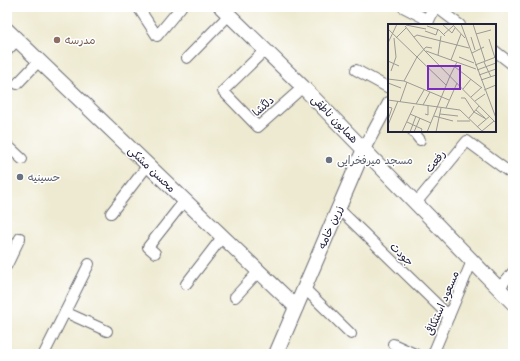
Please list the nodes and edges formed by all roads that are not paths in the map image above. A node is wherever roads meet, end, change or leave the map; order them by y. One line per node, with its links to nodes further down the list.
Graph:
1 (138, 7): 2 (street)
2 (181, 7)
3 (403, 7): 6 (street)
4 (435, 7): 6 (street); 7 (street)
5 (225, 11): 9 (main road, همایون ناطقی); 12 (street)
6 (427, 22)
7 (459, 24)
8 (12, 35): 10 (street); 13 (main road, محسن مشکی)
9 (265, 50): 17 (main road, همایون ناطقی); 17 (street, دلگشا)
10 (7, 51)
11 (496, 52): 14 (street)
12 (187, 58)
13 (39, 61): 16 (street); 25 (main road, محسن مشکی)
14 (513, 65)
15 (356, 70): 18 (street)
16 (17, 84)
17 (304, 87): 23 (main road, همایون ناطقی)
18 (388, 87)
19 (388, 105): 23 (street, زرین خامه)
20 (414, 132): 21 (street)
21 (420, 140)
22 (7, 145): 24 (street)
23 (364, 149): 28 (main road, همایون ناطقی); 29 (main road, زرین خامه)
24 (22, 159)
25 (148, 165): 27 (main road, محسن مشکی); 30 (street)
26 (513, 175): 28 (street, رفعت)
27 (185, 200): 31 (main road, محسن مشکی); 33 (street)
28 (416, 203): 34 (main road, همایون ناطقی)
29 (338, 208): 40 (main road, زرین خامه); 46 (street, جودت)
30 (111, 213)
31 (223, 236): 37 (main road, محسن مشکی); 39 (street)
32 (20, 238): 36 (street)
33 (155, 253)
34 (472, 261): 41 (main road, همایون ناطقی); 46 (street, مسعود استنکافی)
35 (89, 264): 45 (street)
36 (7, 265)
37 (259, 271): 42 (street); 44 (main road, محسن مشکی)
38 (513, 272): 41 (street)
39 (186, 284)
40 (304, 288): 44 (main road, زرین خامه); 48 (street)
41 (499, 288): 43 (main road, همایون ناطقی)
42 (235, 297)
43 (513, 303)
44 (296, 307): 51 (main road, زرین خامه)
45 (65, 312): 47 (street); 50 (street)
46 (449, 316): 53 (street, مسعود استنکافی)
47 (107, 331)
48 (351, 334)
49 (393, 344): 52 (street)
50 (44, 354)
51 (276, 354)
52 (415, 354)
53 (433, 354)

